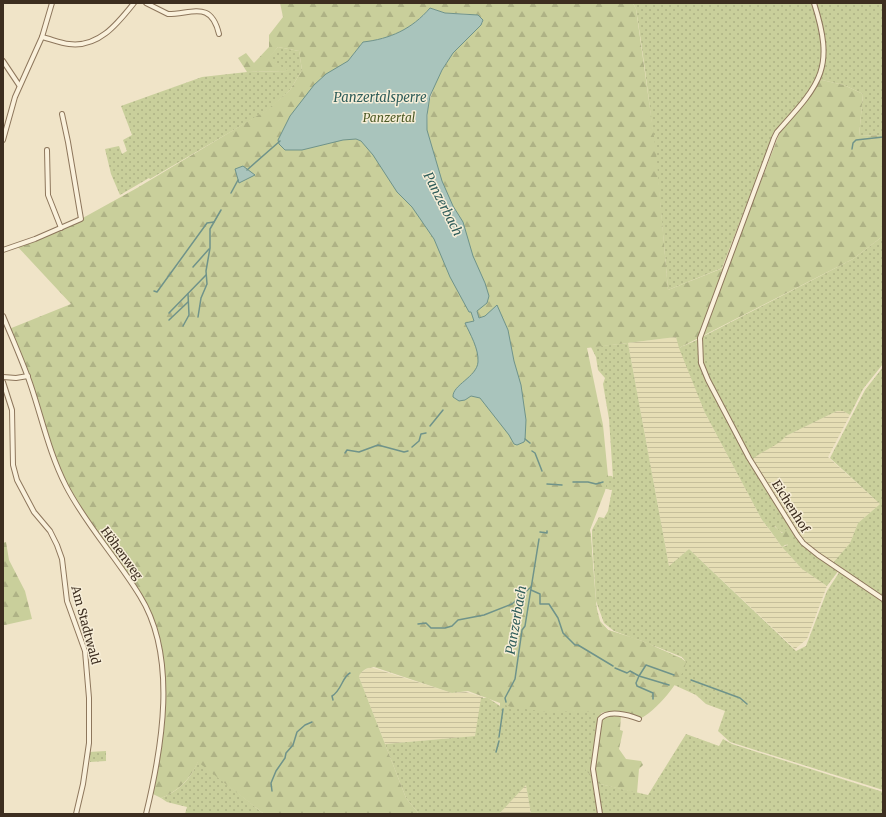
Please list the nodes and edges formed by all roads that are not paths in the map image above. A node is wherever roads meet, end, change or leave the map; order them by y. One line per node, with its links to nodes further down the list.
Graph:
1 (52, 3): 6 (street)
2 (134, 3): 6 (street)
3 (146, 3): 5 (street)
4 (814, 3): 18 (street, Eichenhof)
5 (219, 34)
6 (42, 37): 8 (street)
7 (3, 61): 8 (street)
8 (19, 85): 10 (street)
9 (62, 114): 12 (street)
10 (3, 140)
11 (47, 150): 12 (street)
12 (61, 228): 13 (street)
13 (3, 250)
14 (3, 316): 15 (street, Höhenweg)
15 (28, 376): 16 (street); 21 (street, Höhenweg)
16 (3, 377)
17 (3, 382): 20 (street, Am Stadtwald)
18 (883, 599)
19 (639, 719): 22 (street)
20 (76, 814)
21 (146, 814)
22 (600, 814)

